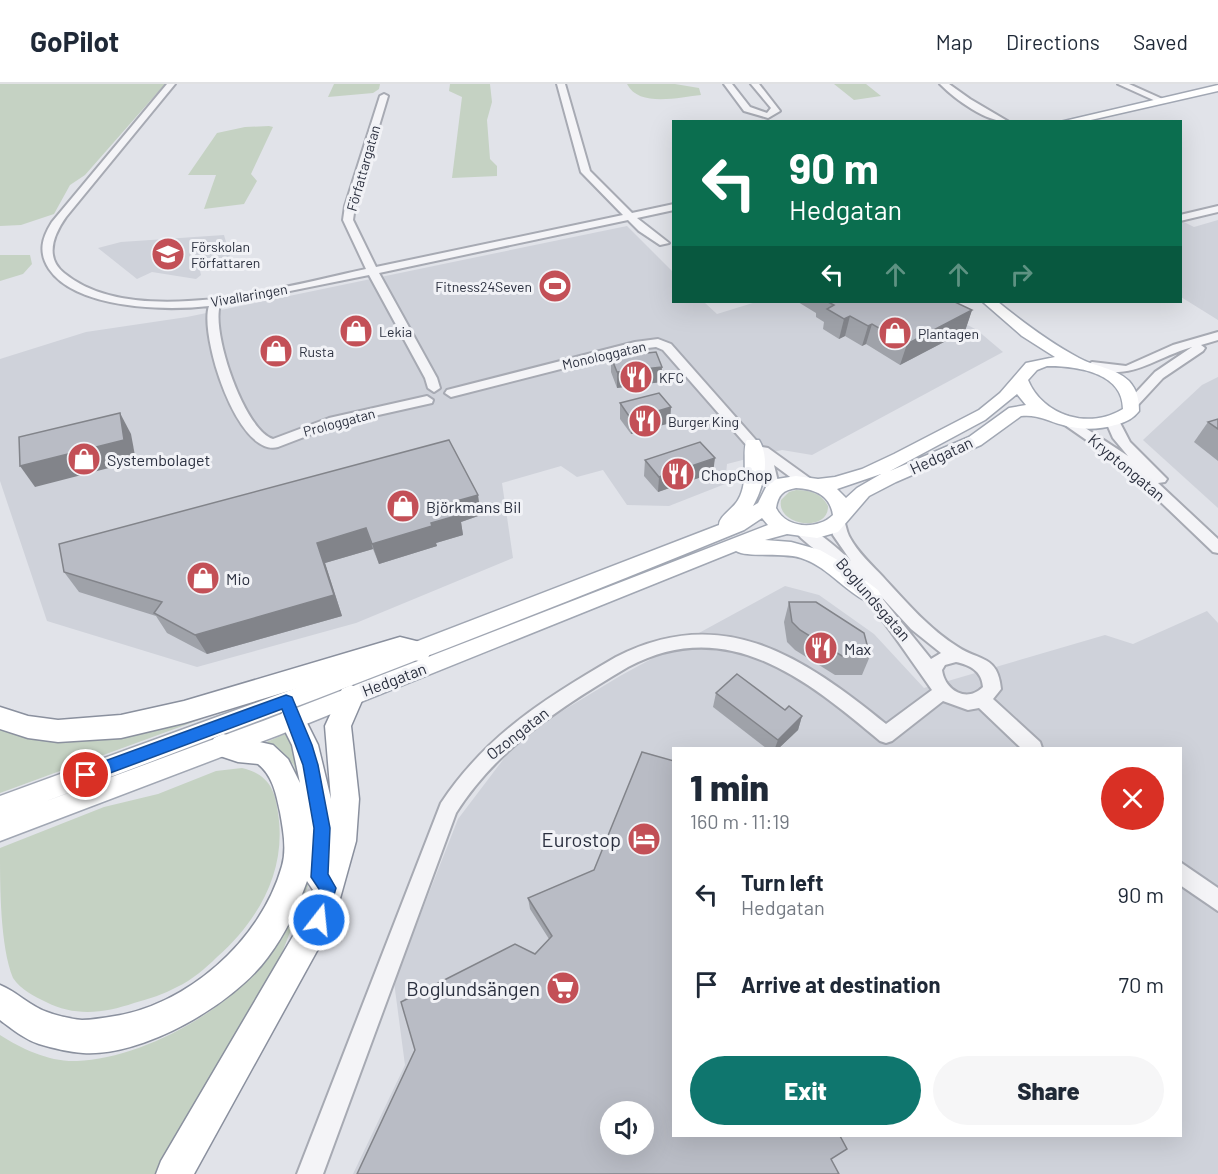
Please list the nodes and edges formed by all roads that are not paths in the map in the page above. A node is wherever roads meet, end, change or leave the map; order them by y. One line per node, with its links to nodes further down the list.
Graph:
1 (171, 84): 20 (street, Vivallaringen)
2 (561, 84): 16 (street)
3 (728, 84): 11 (street)
4 (755, 84): 11 (street)
5 (944, 84): 12 (street)
6 (1122, 84): 10 (street)
7 (1218, 88): 10 (main road)
8 (384, 96): 19 (street, Författargatan)
9 (757, 101): 11 (street)
10 (1163, 101): 13 (main road)
11 (771, 119)
12 (1001, 120)
13 (1074, 120)
14 (672, 207): 16 (street, Vivallaringen)
15 (1218, 209): 17 (street)
16 (631, 216): 18 (street); 19 (street, Vivallaringen)
17 (1182, 218)
18 (664, 243)
19 (374, 271): 20 (street, Vivallaringen); 27 (street)
20 (216, 302): 29 (street, Prologgatan)
21 (985, 303): 24 (main road)
22 (991, 303): 25 (main road)
23 (1217, 336): 25 (street); 30 (street)
24 (1035, 364): 25 (main road); 26 (main road, Hedgatan)
25 (1084, 364): 30 (main road)
26 (1020, 380): 31 (main road); 35 (main road, Hedgatan)
27 (434, 388): 28 (street); 29 (street)
28 (451, 393): 29 (street); 34 (street, Monologgatan)
29 (427, 400)
30 (1133, 402): 33 (main road)
31 (1047, 413): 32 (main road); 38 (main road, Hedgatan)
32 (1066, 420): 33 (main road); 37 (street, Kryptongatan)
33 (1113, 422): 37 (street, Kryptongatan)
34 (753, 444): 35 (street, Monologgatan); 36 (street, Monologgatan); 40 (main road)
35 (812, 483): 36 (main road); 38 (main road)
36 (770, 498): 39 (main road); 40 (main road, Hedgatan)
37 (1186, 516): 41 (street, Kryptongatan)
38 (840, 519): 39 (main road); 44 (street, Boglundsgatan)
39 (795, 530): 40 (main road, Hedgatan); 42 (street, Boglundsgatan)
40 (716, 542): 42 (main road); 43 (main road, Hedgatan); 46 (main road, Hedgatan)
41 (1218, 548)
42 (871, 595): 45 (street, Boglundsgatan)
43 (419, 651): 48 (main road, Hedgatan); 49 (highway)
44 (956, 655): 45 (street); 47 (street)
45 (938, 684): 47 (street); 59 (street, Ozongatan)
46 (351, 696): 48 (main road, Hedgatan); 55 (highway)
47 (982, 700): 51 (street)
48 (289, 710): 50 (main road, Hedgatan); 52 (main road, Hedgatan); 55 (highway)
49 (0, 718)
50 (223, 746): 53 (main road, Hedgatan); 57 (highway)
51 (1032, 747)
52 (0, 807)
53 (0, 829)
54 (1182, 874): 56 (street)
55 (328, 888): 58 (highway)
56 (1218, 901)
57 (0, 1001)
58 (174, 1174)
59 (310, 1174)

